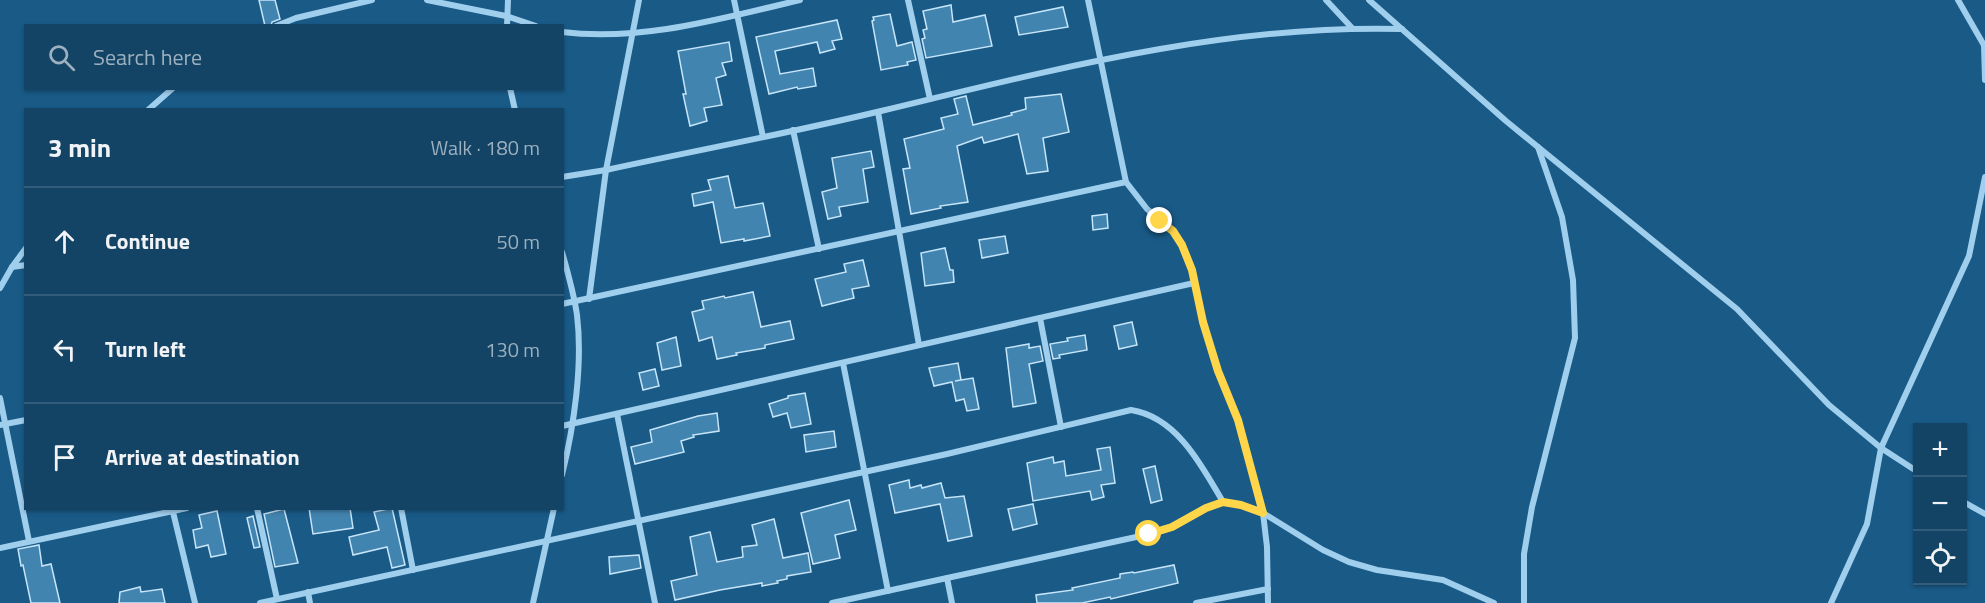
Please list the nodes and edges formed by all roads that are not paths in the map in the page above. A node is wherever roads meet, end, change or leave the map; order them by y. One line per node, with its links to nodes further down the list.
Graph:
1 (372, 0): 14 (street)
2 (427, 0): 13 (street)
3 (508, 0): 13 (street)
4 (639, 0): 20 (street)
5 (734, 0): 12 (street)
6 (800, 0): 12 (street)
7 (908, 0): 26 (street)
8 (1088, 0): 22 (street)
9 (1326, 0): 17 (street)
10 (1369, 0): 18 (street)
11 (1958, 0): 21 (street)
12 (737, 15): 20 (street); 31 (street)
13 (506, 16): 15 (street); 16 (street)
14 (281, 24)
15 (507, 24)
16 (530, 24)
17 (1352, 28): 18 (street); 22 (street)
18 (1402, 29): 32 (street)
19 (564, 33): 20 (street)
20 (631, 35): 33 (street)
21 (1984, 44): 23 (street)
22 (1102, 59): 26 (street); 36 (street)
23 (1985, 80)
24 (170, 90): 27 (street)
25 (510, 90): 28 (street)
26 (930, 99): 29 (street)
27 (150, 108)
28 (515, 108)
29 (878, 112): 30 (street); 37 (street)
30 (793, 130): 31 (street); 38 (street)
31 (763, 137): 33 (street)
32 (1538, 146): 58 (street); 91 (street)
33 (606, 170): 34 (street); 45 (street)
34 (564, 177)
35 (1985, 177): 58 (street)
36 (1126, 182): 37 (street); 43 (street)
37 (899, 232): 38 (street); 49 (street)
38 (819, 249): 45 (street)
39 (24, 251): 42 (street)
40 (564, 260): 46 (street)
41 (24, 265): 42 (street)
42 (12, 267): 44 (street)
43 (1194, 283): 48 (street); 69 (street)
44 (0, 288)
45 (589, 299): 46 (street)
46 (575, 302): 47 (street); 55 (street)
47 (564, 304)
48 (1040, 318): 49 (street); 57 (street)
49 (919, 345): 50 (street)
50 (843, 363): 52 (street); 61 (street)
51 (0, 398): 54 (street)
52 (617, 414): 55 (street); 71 (street)
53 (24, 420): 54 (street)
54 (2, 424): 72 (street)
55 (573, 424): 56 (street); 59 (street)
56 (564, 426)
57 (1060, 426): 61 (street); 62 (street)
58 (1881, 448): 60 (street); 92 (street)
59 (564, 466)
60 (1913, 469)
61 (864, 472): 71 (street); 78 (street)
62 (1223, 502): 69 (street); 76 (street)
63 (1967, 504): 70 (street)
64 (180, 510): 68 (street)
65 (257, 510): 80 (street)
66 (401, 510): 75 (street)
67 (553, 510): 73 (street)
68 (173, 512): 72 (street); 81 (street)
69 (1263, 513): 77 (street); 90 (street)
70 (1985, 514)
71 (639, 521): 73 (street); 85 (street)
72 (29, 541): 74 (street)
73 (545, 543): 75 (street); 84 (street)
74 (0, 548)
75 (413, 570): 79 (street)
76 (947, 578): 78 (street); 87 (street)
77 (1268, 589): 88 (street); 89 (street)
78 (888, 591): 86 (street)
79 (308, 592): 80 (street); 83 (street)
80 (277, 599): 82 (street)
81 (195, 603)
82 (260, 603)
83 (310, 603)
84 (533, 603)
85 (655, 603)
86 (832, 603)
87 (952, 603)
88 (1196, 603)
89 (1268, 603)
90 (1494, 603)
91 (1524, 603)
92 (1831, 603)

